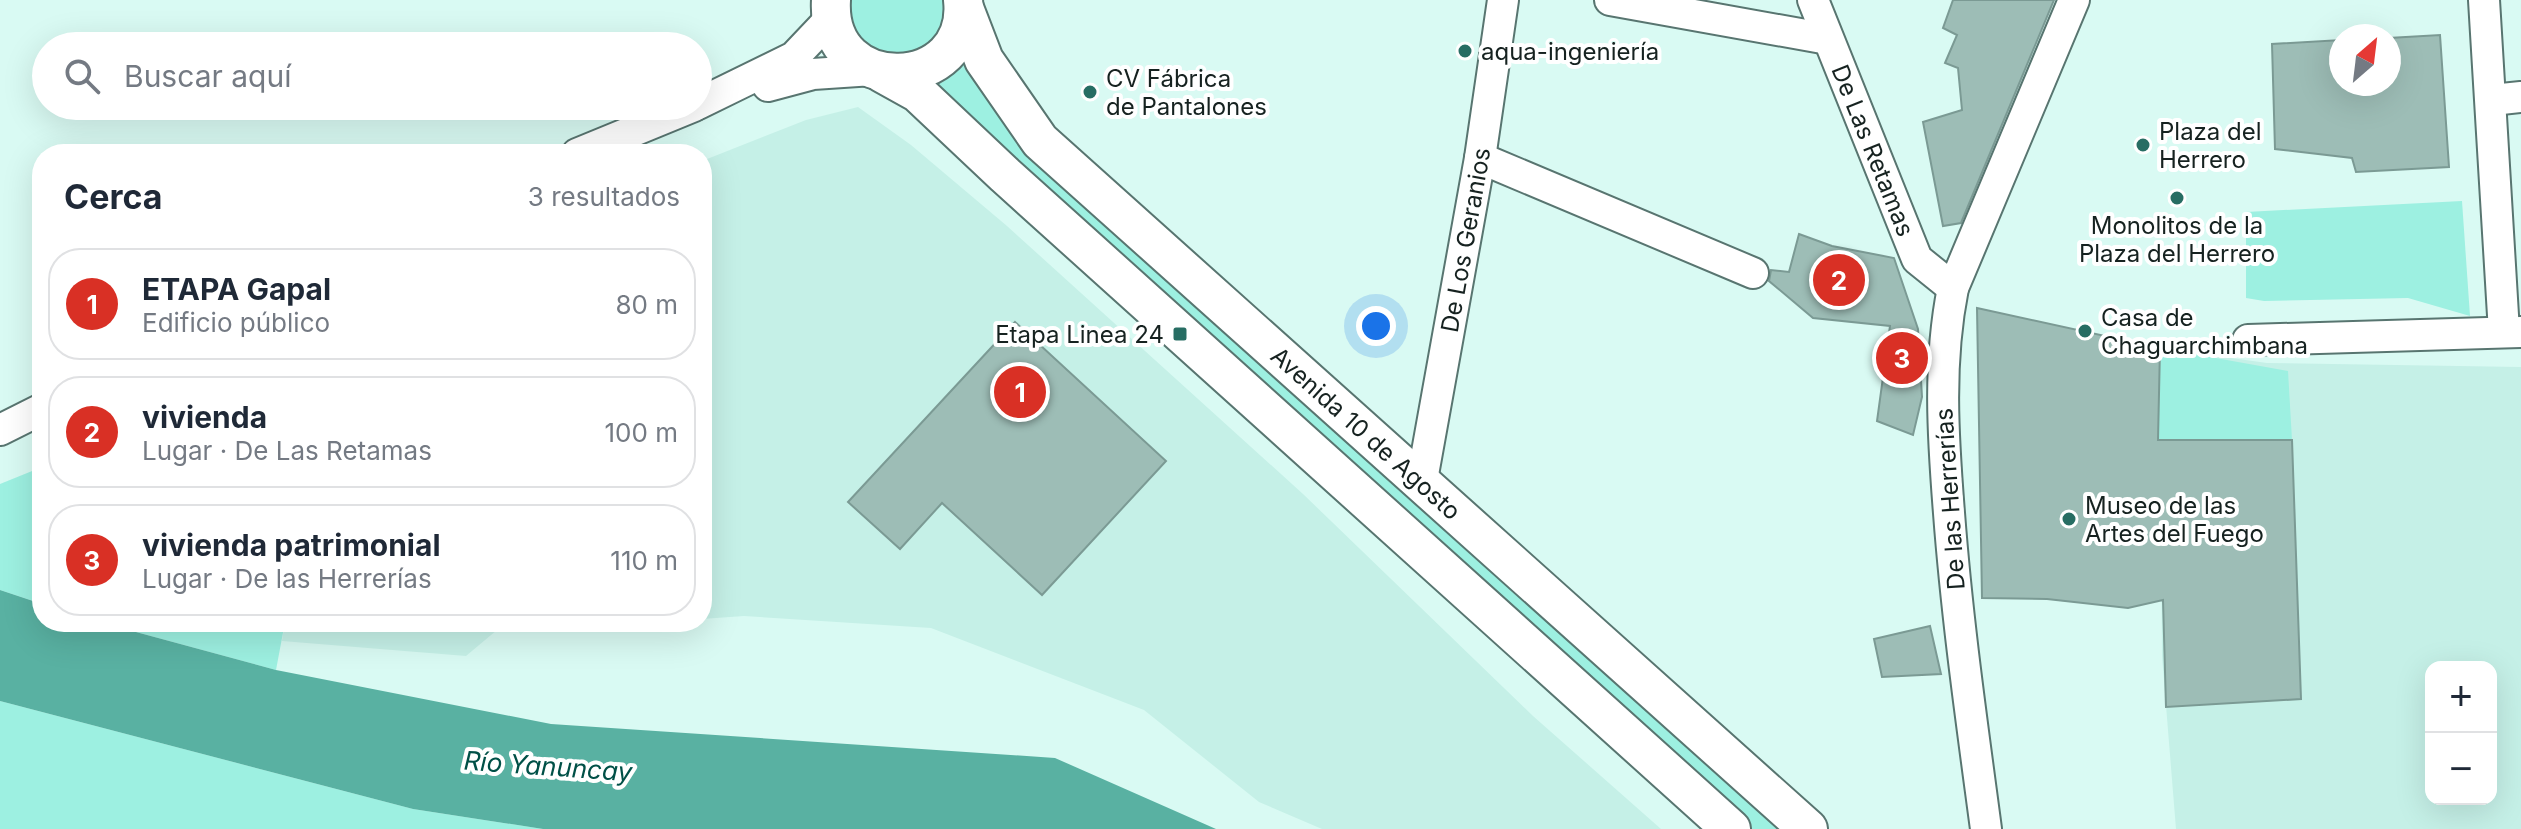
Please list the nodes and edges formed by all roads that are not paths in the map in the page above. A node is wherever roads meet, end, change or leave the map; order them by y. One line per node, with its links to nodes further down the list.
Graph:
1 (1503, 0): 15 (street, De Los Geranios)
2 (1610, 0): 8 (street)
3 (1813, 0): 8 (street, De Las Retamas)
4 (2074, 0): 17 (street, De las Herrerías)
5 (2484, 0): 11 (street)
6 (964, 4): 9 (main road); 22 (main road, Avenida 10 de Agosto)
7 (828, 7): 9 (main road, Avenida 10 de Agosto); 10 (street)
8 (1828, 39): 17 (street, De Las Retamas)
9 (877, 71): 12 (street); 23 (main road, Avenida 10 de Agosto)
10 (712, 98)
11 (2507, 99): 18 (street)
12 (712, 100)
13 (660, 120): 14 (street)
14 (601, 144)
15 (1480, 158): 16 (street); 22 (street, De Los Geranios)
16 (1753, 273)
17 (1953, 288): 25 (street, De las Herrerías)
18 (2512, 332): 19 (street)
19 (2248, 340)
20 (32, 414): 21 (street)
21 (0, 430)
22 (1422, 480): 24 (main road, Avenida 10 de Agosto)
23 (1731, 829)
24 (1808, 829)
25 (1986, 829)

